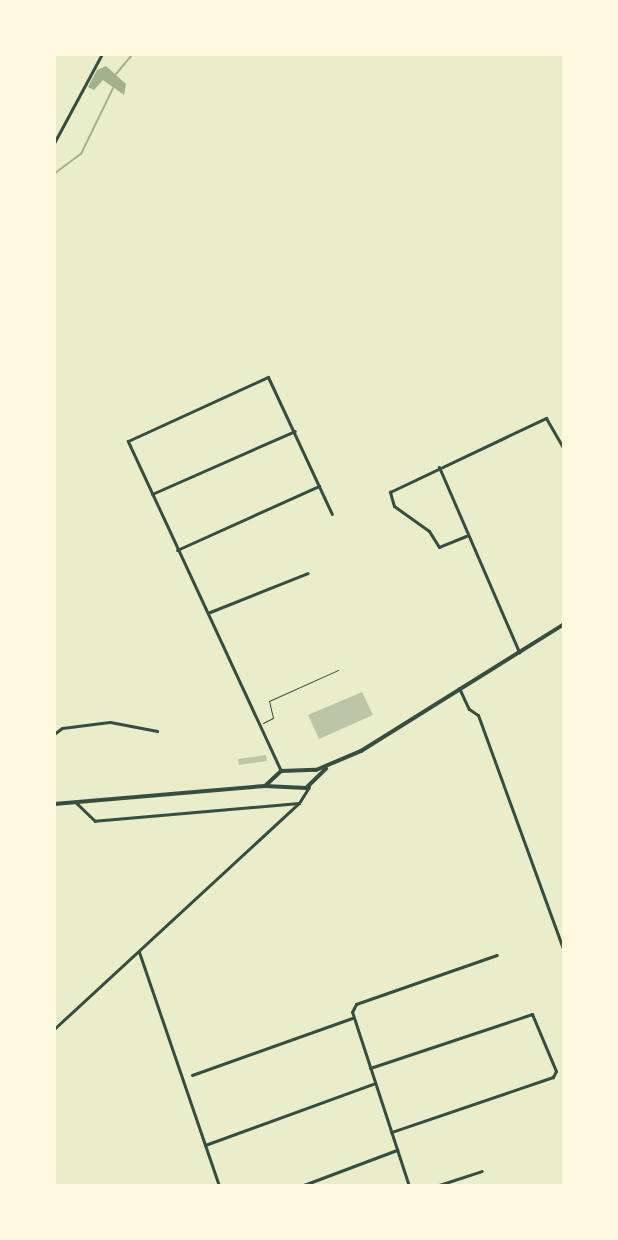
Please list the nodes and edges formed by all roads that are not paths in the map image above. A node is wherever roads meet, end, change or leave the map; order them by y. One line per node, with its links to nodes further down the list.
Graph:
1 (102, 54): 2 (street)
2 (54, 143)
3 (295, 431): 6 (street); 7 (street); 7 (street)
4 (564, 449): 5 (street)
5 (439, 467): 9 (street); 9 (street)
6 (319, 486): 8 (street); 10 (street)
7 (152, 494): 10 (street)
8 (332, 514)
9 (466, 536): 14 (street)
10 (177, 550): 12 (street)
11 (308, 573): 12 (street)
12 (210, 612): 17 (street)
13 (564, 624): 14 (street)
14 (519, 652): 16 (street)
15 (338, 670): 17 (lane)
16 (459, 688): 20 (street); 30 (street)
17 (260, 724): 22 (street)
18 (157, 731): 19 (street)
19 (54, 734)
20 (329, 766): 21 (street); 23 (street)
21 (311, 771): 22 (street); 23 (street)
22 (279, 772): 24 (street); 25 (street)
23 (316, 781): 26 (street)
24 (265, 786): 25 (street); 27 (street)
25 (282, 786): 26 (street)
26 (309, 787): 28 (street)
27 (75, 802): 28 (street); 29 (street)
28 (299, 803): 31 (street)
29 (54, 804)
30 (564, 951)
31 (139, 952): 34 (street); 39 (street)
32 (497, 955): 33 (street)
33 (352, 1018): 35 (street); 36 (street)
34 (54, 1029)
35 (370, 1068): 37 (street); 38 (street)
36 (192, 1075)
37 (375, 1083): 38 (street); 39 (street)
38 (391, 1132): 40 (street)
39 (205, 1145): 42 (street)
40 (397, 1150): 43 (street); 44 (street)
41 (482, 1171): 45 (street)
42 (219, 1186)
43 (301, 1186)
44 (409, 1186)
45 (436, 1186)

